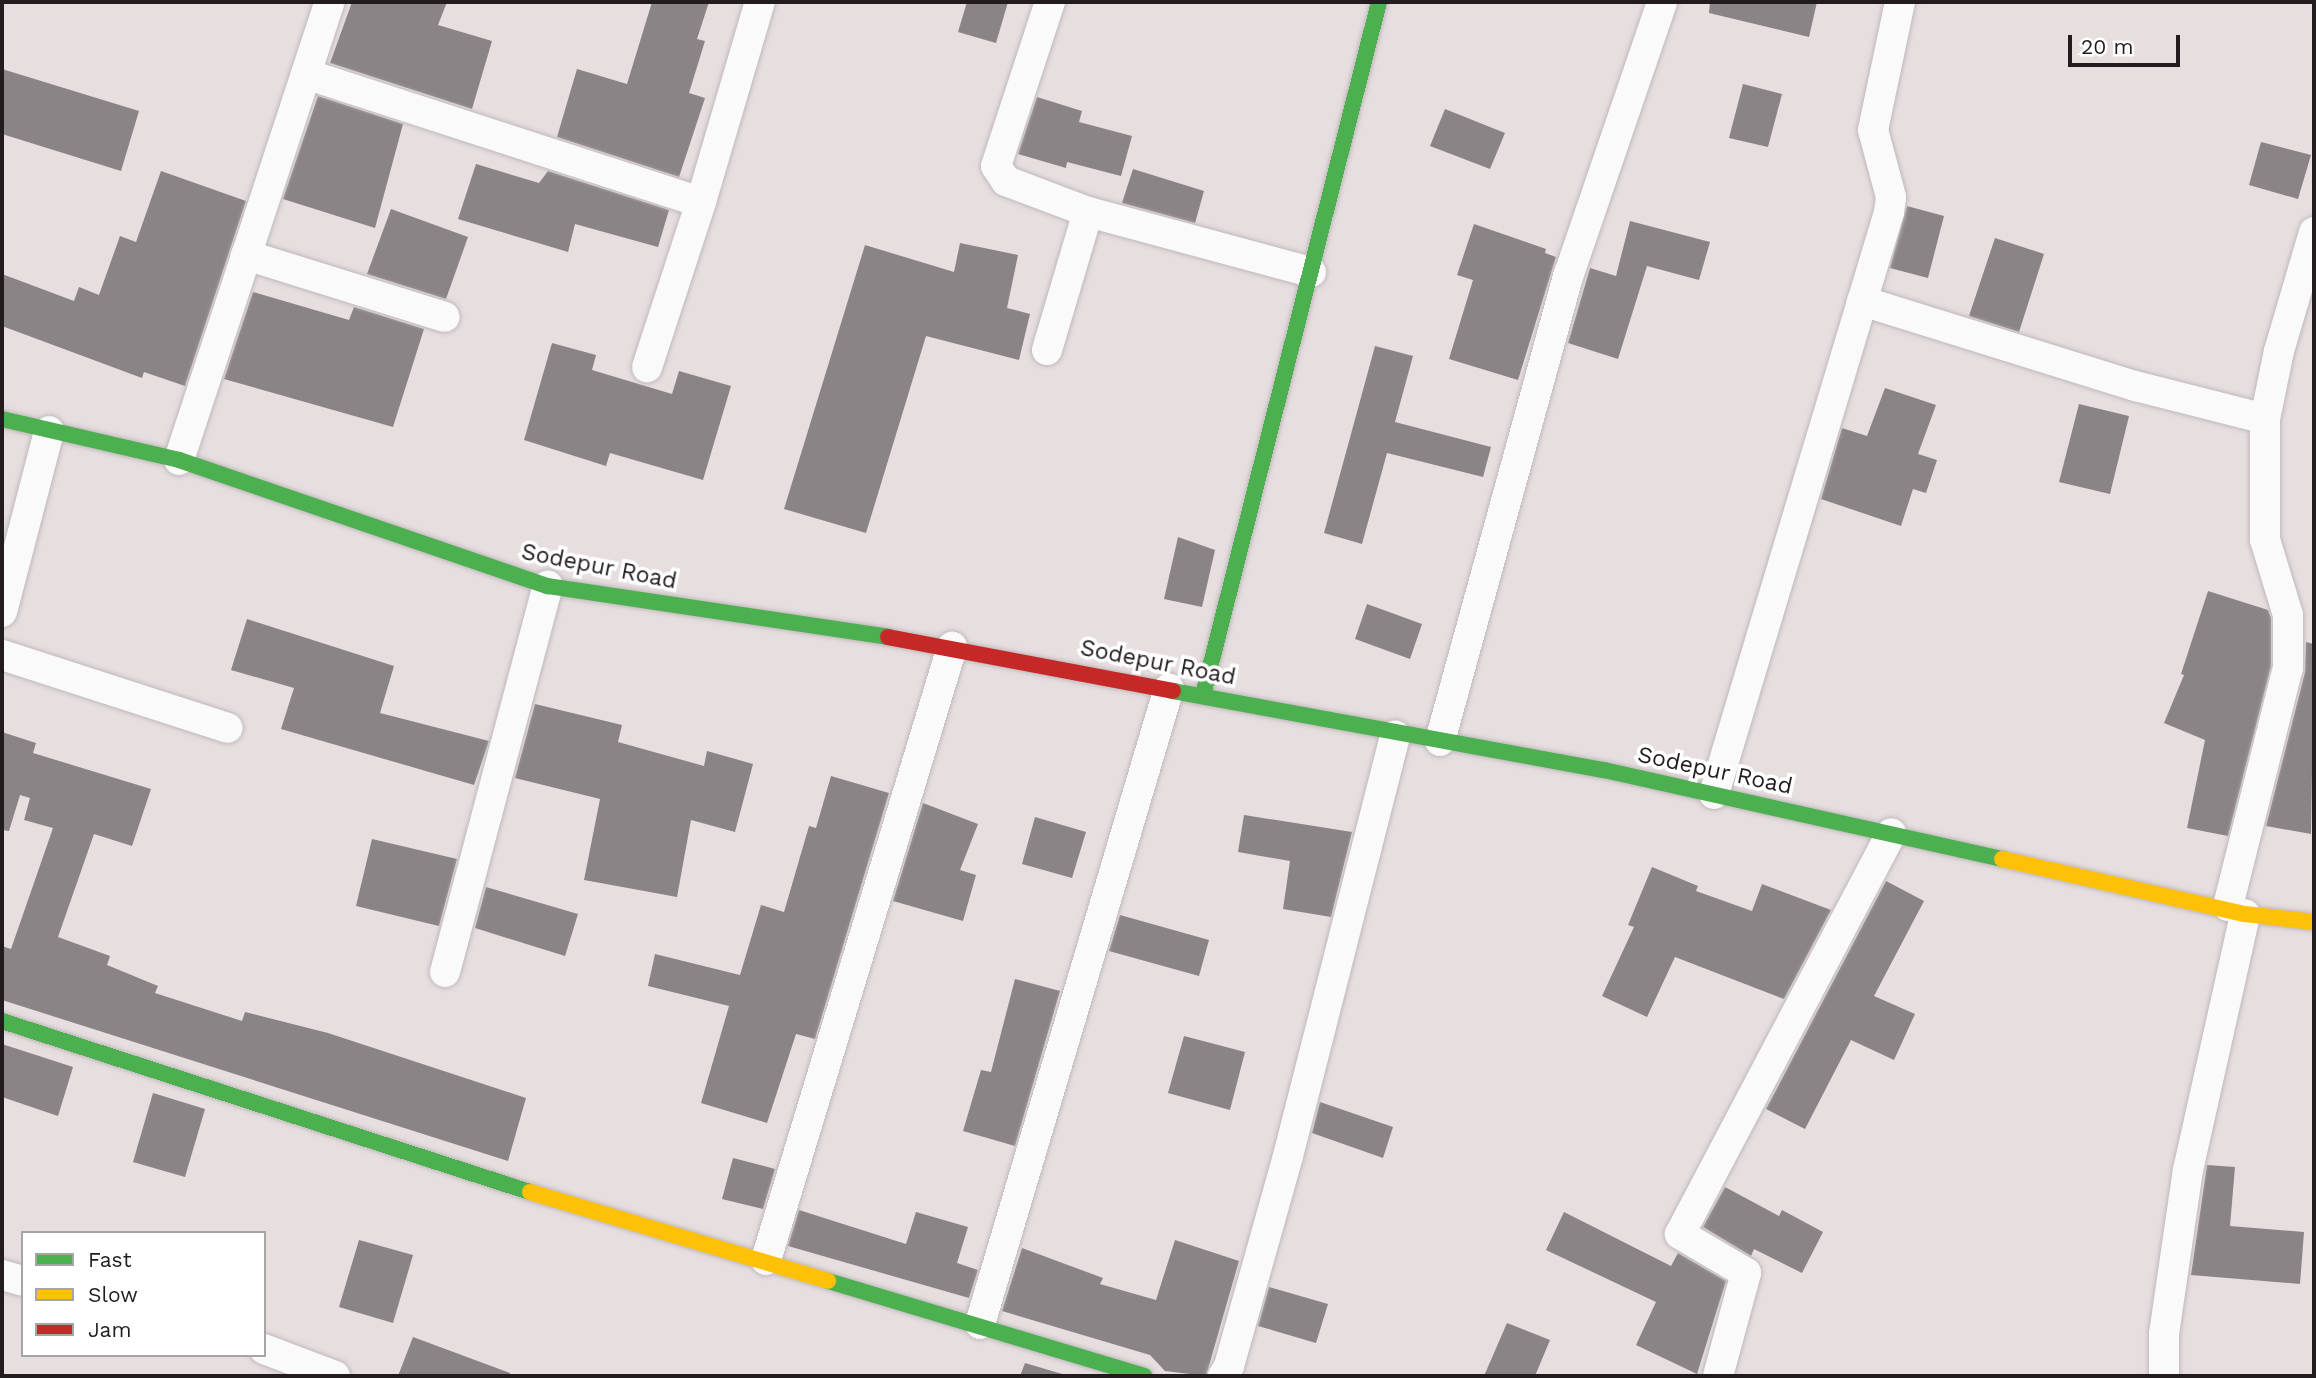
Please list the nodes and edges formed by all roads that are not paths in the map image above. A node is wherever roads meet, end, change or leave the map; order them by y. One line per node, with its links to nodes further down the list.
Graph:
1 (330, 2): 7 (street)
2 (760, 2): 8 (street)
3 (1050, 2): 9 (street)
4 (1379, 2): 12 (main road)
5 (1662, 2): 29 (street)
6 (1900, 2): 13 (street)
7 (306, 74): 8 (street); 11 (street)
8 (701, 202): 16 (street)
9 (1088, 212): 12 (street); 15 (street)
10 (2314, 232): 18 (street)
11 (246, 255): 14 (street); 20 (street)
12 (1311, 272): 26 (main road)
13 (1862, 301): 18 (street); 30 (street)
14 (445, 317)
15 (1047, 350)
16 (647, 367)
17 (2, 419): 19 (main road, Sodepur Road)
18 (2265, 419): 32 (street)
19 (49, 431): 20 (main road, Sodepur Road); 22 (street)
20 (179, 460): 21 (main road, Sodepur Road)
21 (548, 586): 23 (main road, Sodepur Road); 34 (street)
22 (2, 612)
23 (953, 647): 25 (main road, Sodepur Road); 36 (street)
24 (2, 655): 27 (street)
25 (1169, 688): 26 (main road, Sodepur Road); 39 (street)
26 (1203, 695): 28 (main road, Sodepur Road)
27 (228, 728)
28 (1395, 735): 29 (main road, Sodepur Road); 43 (street)
29 (1440, 741): 30 (main road, Sodepur Road)
30 (1714, 794): 31 (main road, Sodepur Road)
31 (1891, 832): 32 (main road, Sodepur Road); 44 (street)
32 (2236, 910): 33 (main road, Sodepur Road); 45 (street)
33 (2314, 922)
34 (445, 972)
35 (2, 1021): 36 (main road)
36 (766, 1260): 39 (main road)
37 (2, 1275): 38 (street)
38 (21, 1280)
39 (980, 1324): 42 (main road)
40 (266, 1350): 41 (street)
41 (335, 1376)
42 (1144, 1376)
43 (1223, 1376)
44 (1718, 1376)
45 (2164, 1376)

